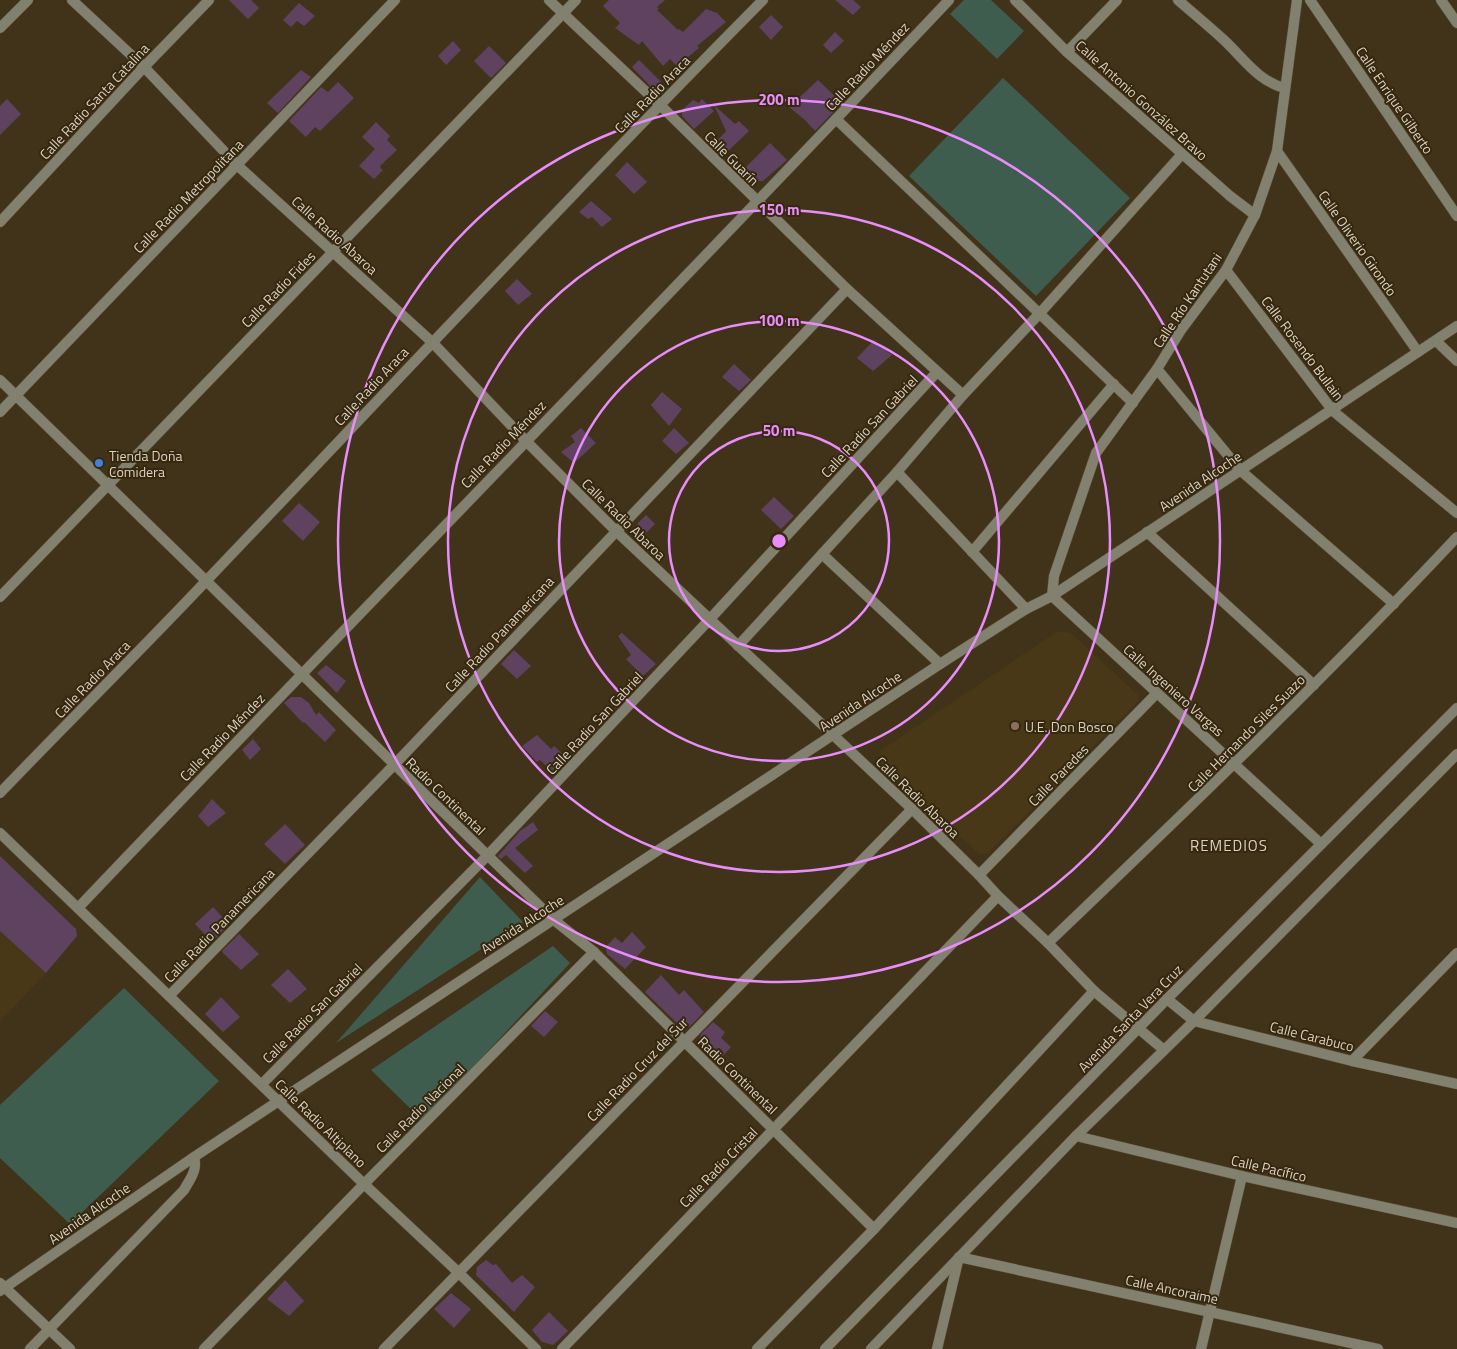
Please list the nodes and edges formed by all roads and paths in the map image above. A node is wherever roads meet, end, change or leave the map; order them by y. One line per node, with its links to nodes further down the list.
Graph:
1 (28, 0): 17 (street)
2 (72, 0): 19 (street, Calle Radio Abaroa)
3 (209, 0): 19 (street, Calle Radio Santa Catalina)
4 (395, 0): 25 (street, Calle Radio Metropolitana)
5 (549, 0): 15 (street, Calle Guarín)
6 (576, 0): 15 (street, Calle Radio Fides)
7 (764, 0): 21 (street, Calle Radio Araca)
8 (949, 0): 22 (street, Calle Radio Méndez)
9 (1015, 0): 18 (street, Calle Antonio González Bravo)
10 (1117, 0): 18 (street)
11 (1178, 0): 20 (street)
12 (1297, 0): 20 (street, Calle Río Kantutani)
13 (1310, 0): 28 (street, Calle Enrique Gilberto)
14 (1441, 0): 16 (street)
15 (563, 14): 21 (street, Calle Guarín); 30 (street, Calle Radio Fides)
16 (1457, 23)
17 (0, 28)
18 (1067, 52): 24 (street, Calle Antonio González Bravo)
19 (144, 67): 25 (street, Calle Radio Abaroa); 29 (street, Calle Radio Santa Catalina)
20 (1286, 88): 23 (street, Calle Río Kantutani)
21 (660, 105): 26 (street, Calle Guarín); 36 (street, Calle Radio Araca)
22 (836, 119): 26 (street, Calle Radio Méndez); 33 (street)
23 (1277, 151): 27 (street, Calle Río Kantutani); 37 (street, Calle Oliverio Girondo)
24 (1182, 154): 27 (street, Calle Antonio González Bravo); 33 (street)
25 (237, 165): 30 (street, Calle Radio Abaroa); 43 (street, Calle Radio Metropolitana)
26 (757, 201): 32 (street, Calle Guarín); 48 (street, Calle Radio Méndez)
27 (1254, 215): 31 (street, Calle Río Kantutani)
28 (1457, 216)
29 (0, 222)
30 (333, 252): 36 (street, Calle Radio Abaroa); 51 (street, Calle Radio Fides)
31 (1226, 270): 39 (street, Calle Río Kantutani); 46 (street, Calle Rosendo Bullain)
32 (848, 289): 40 (street, Calle Guarín); 53 (street, Calle Radio Panamericana)
33 (1040, 313): 42 (street); 44 (street)
34 (1457, 326): 35 (street, Avenida Alcoche)
35 (1436, 341): 37 (street, Avenida Alcoche); 38 (street)
36 (432, 342): 48 (street, Calle Radio Abaroa); 58 (street, Calle Radio Araca)
37 (1418, 352): 46 (street, Avenida Alcoche)
38 (1457, 361)
39 (1157, 369): 45 (street, Calle Río Kantutani); 49 (street)
40 (937, 372): 44 (street, Calle Guarín); 63 (street, Calle Radio San Gabriel)
41 (0, 380): 43 (street, Radio Continental)
42 (1114, 384): 45 (street); 56 (street)
43 (15, 395): 47 (street, Calle Radio Metropolitana); 51 (street, Radio Continental)
44 (963, 395): 50 (street)
45 (1133, 403): 59 (street, Calle Río Kantutani)
46 (1332, 411): 49 (street, Avenida Alcoche); 52 (street, Calle Rosendo Bullain)
47 (0, 412)
48 (526, 441): 53 (street, Calle Radio Abaroa); 66 (street, Calle Radio Méndez)
49 (1240, 470): 54 (street, Avenida Alcoche); 61 (street)
50 (896, 472): 56 (street); 57 (street)
51 (109, 485): 58 (street, Radio Continental); 60 (street, Calle Radio Fides)
52 (1457, 513)
53 (616, 531): 63 (street, Calle Radio Abaroa); 73 (street, Calle Radio Panamericana)
54 (1147, 532): 59 (street, Avenida Alcoche); 67 (street)
55 (1457, 537): 61 (street, Calle Hernando Siles Suazo)
56 (972, 552): 62 (street)
57 (822, 554): 64 (street); 65 (street)
58 (207, 580): 66 (street, Radio Continental); 74 (street, Calle Radio Araca)
59 (1052, 596): 62 (street, Avenida Alcoche); 68 (street, Calle Ingeniero Vargas)
60 (0, 597)
61 (1394, 604): 67 (street, Calle Hernando Siles Suazo)
62 (1026, 609): 65 (street, Avenida Alcoche)
63 (710, 619): 64 (street, Calle Radio Abaroa); 78 (street, Calle Radio San Gabriel)
64 (738, 646): 70 (street, Calle Radio Abaroa)
65 (940, 664): 70 (street, Avenida Alcoche)
66 (301, 674): 73 (street, Radio Continental); 81 (street, Calle Radio Méndez)
67 (1314, 685): 72 (street, Calle Hernando Siles Suazo)
68 (1156, 694): 72 (street, Calle Ingeniero Vargas); 79 (street, Calle Paredes)
69 (1457, 708): 77 (street, Avenida Santa Vera Cruz)
70 (834, 734): 75 (street, Calle Radio Abaroa); 82 (street, Avenida Alcoche)
71 (1457, 754): 89 (street)
72 (1235, 764): 77 (street, Calle Ingeniero Vargas); 83 (street, Calle Hernando Siles Suazo)
73 (394, 766): 78 (street, Radio Continental); 87 (street, Calle Radio Panamericana)
74 (0, 793)
75 (912, 809): 79 (street, Calle Radio Abaroa); 91 (street, Calle Radio Cruz del Sur)
76 (0, 833): 81 (street, Calle Radio Altiplano)
77 (1321, 844): 88 (street, Avenida Santa Vera Cruz)
78 (488, 855): 82 (street, Radio Continental); 94 (street, Calle Radio San Gabriel)
79 (979, 875): 80 (street, Calle Radio Abaroa)
80 (998, 896): 83 (street, Calle Radio Abaroa); 97 (street, Calle Radio Cristal)
81 (78, 908): 87 (street, Calle Radio Altiplano)
82 (554, 920): 84 (street, Radio Continental); 96 (street, Avenida Alcoche)
83 (1048, 943): 86 (street, Calle Radio Abaroa)
84 (594, 952): 91 (street, Radio Continental); 101 (street, Calle Radio Nacional)
85 (1457, 953): 93 (street)
86 (1094, 991): 90 (street, Calle Radio Abaroa); 103 (street)
87 (169, 996): 94 (street, Calle Radio Altiplano)
88 (1167, 999): 89 (street, Calle Carabuco); 90 (street, Avenida Santa Vera Cruz)
89 (1194, 1021): 92 (street); 93 (street, Calle Carabuco)
90 (1138, 1030): 92 (street, Calle Radio Abaroa); 116 (street, Avenida Santa Vera Cruz)
91 (683, 1041): 97 (street, Radio Continental); 105 (street, Calle Radio Cruz del Sur)
92 (1164, 1050): 98 (street)
93 (1352, 1061): 95 (street, Calle Carabuco)
94 (262, 1084): 96 (street, Calle Radio Altiplano)
95 (1457, 1084)
96 (280, 1101): 99 (street); 101 (street, Calle Radio Altiplano)
97 (774, 1129): 103 (street, Radio Continental); 114 (street, Calle Radio Cristal)
98 (1076, 1136): 100 (street, Calle Pacífico); 104 (street)
99 (194, 1157): 106 (street, Avenida Alcoche); 108 (street)
100 (1242, 1176): 102 (street, Calle Pacífico); 107 (street)
101 (364, 1184): 105 (street, Calle Radio Altiplano); 111 (street, Calle Radio Nacional)
102 (1457, 1223)
103 (874, 1229): 115 (street)
104 (959, 1257): 107 (street, Calle Ancoraime); 117 (street); 118 (street)
105 (458, 1272): 112 (street, Calle Radio Cruz del Sur); 113 (street, Calle Radio Altiplano)
106 (2, 1288): 108 (street)
107 (1210, 1311): 119 (street); 120 (street, Calle Ancoraime)
108 (50, 1330): 109 (street); 110 (street)
109 (30, 1349)
110 (70, 1349)
111 (204, 1349)
112 (384, 1349)
113 (536, 1349)
114 (562, 1349)
115 (757, 1349)
116 (825, 1349)
117 (871, 1349)
118 (937, 1349)
119 (1201, 1349)
120 (1378, 1349)

